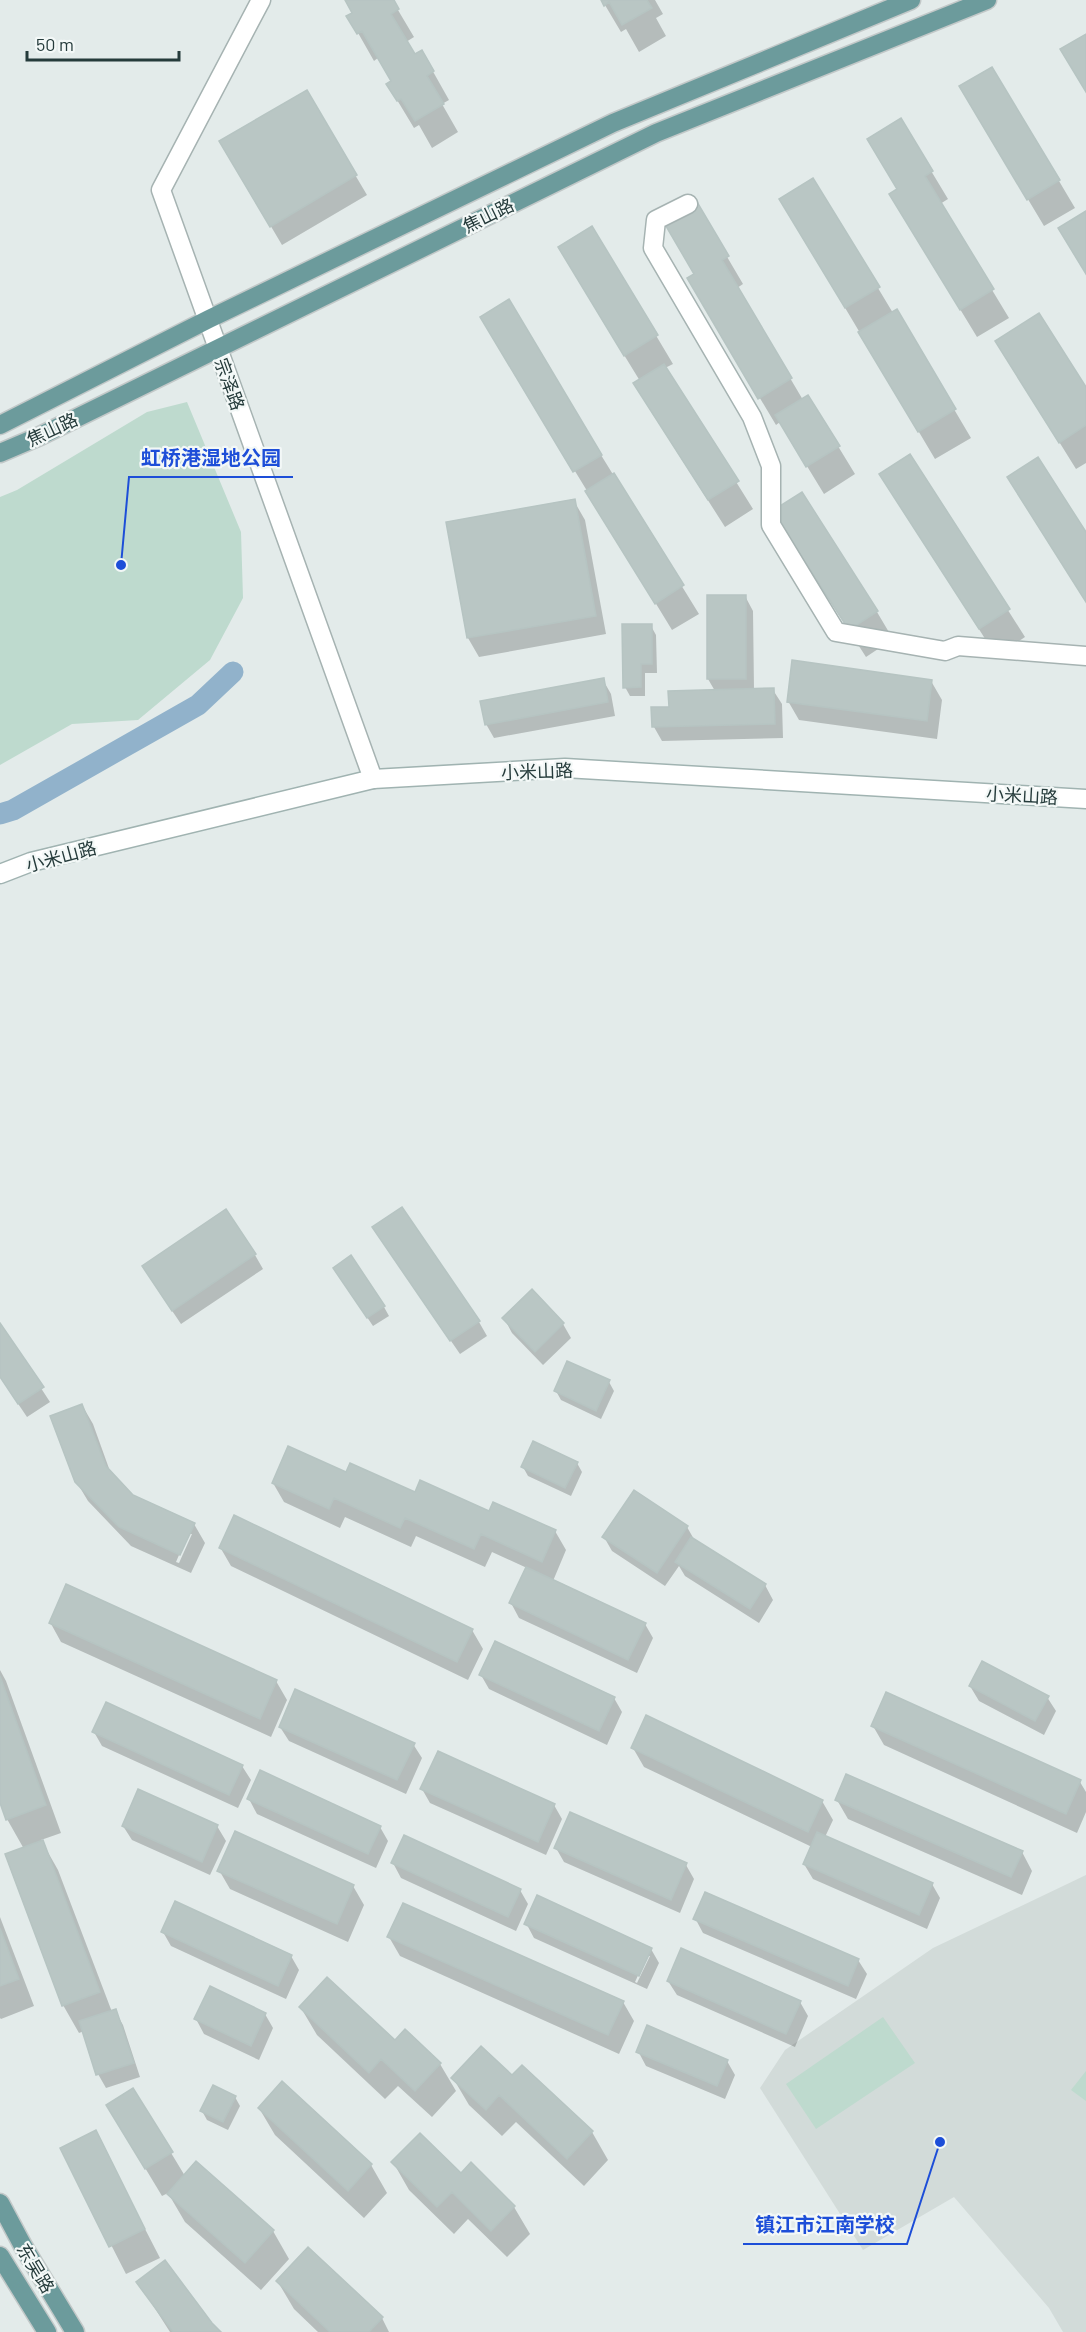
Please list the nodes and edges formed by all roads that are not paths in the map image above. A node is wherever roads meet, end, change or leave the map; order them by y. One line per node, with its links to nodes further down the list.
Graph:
1 (261, 0): 5 (street, 宗泽路)
2 (911, 0): 5 (main road, 焦山路)
3 (987, 0): 6 (main road, 焦山路)
4 (688, 204): 9 (street)
5 (209, 319): 6 (street, 宗泽路); 7 (main road, 焦山路)
6 (217, 348): 8 (main road, 焦山路); 10 (street, 宗泽路)
7 (0, 425)
8 (0, 453)
9 (1086, 656)
10 (373, 779): 11 (street, 小米山路); 12 (street, 小米山路)
11 (1086, 799)
12 (0, 874)
13 (0, 2203): 16 (main road, 东吴路)
14 (0, 2256): 15 (main road, 东吴路)
15 (47, 2332)
16 (75, 2332)

